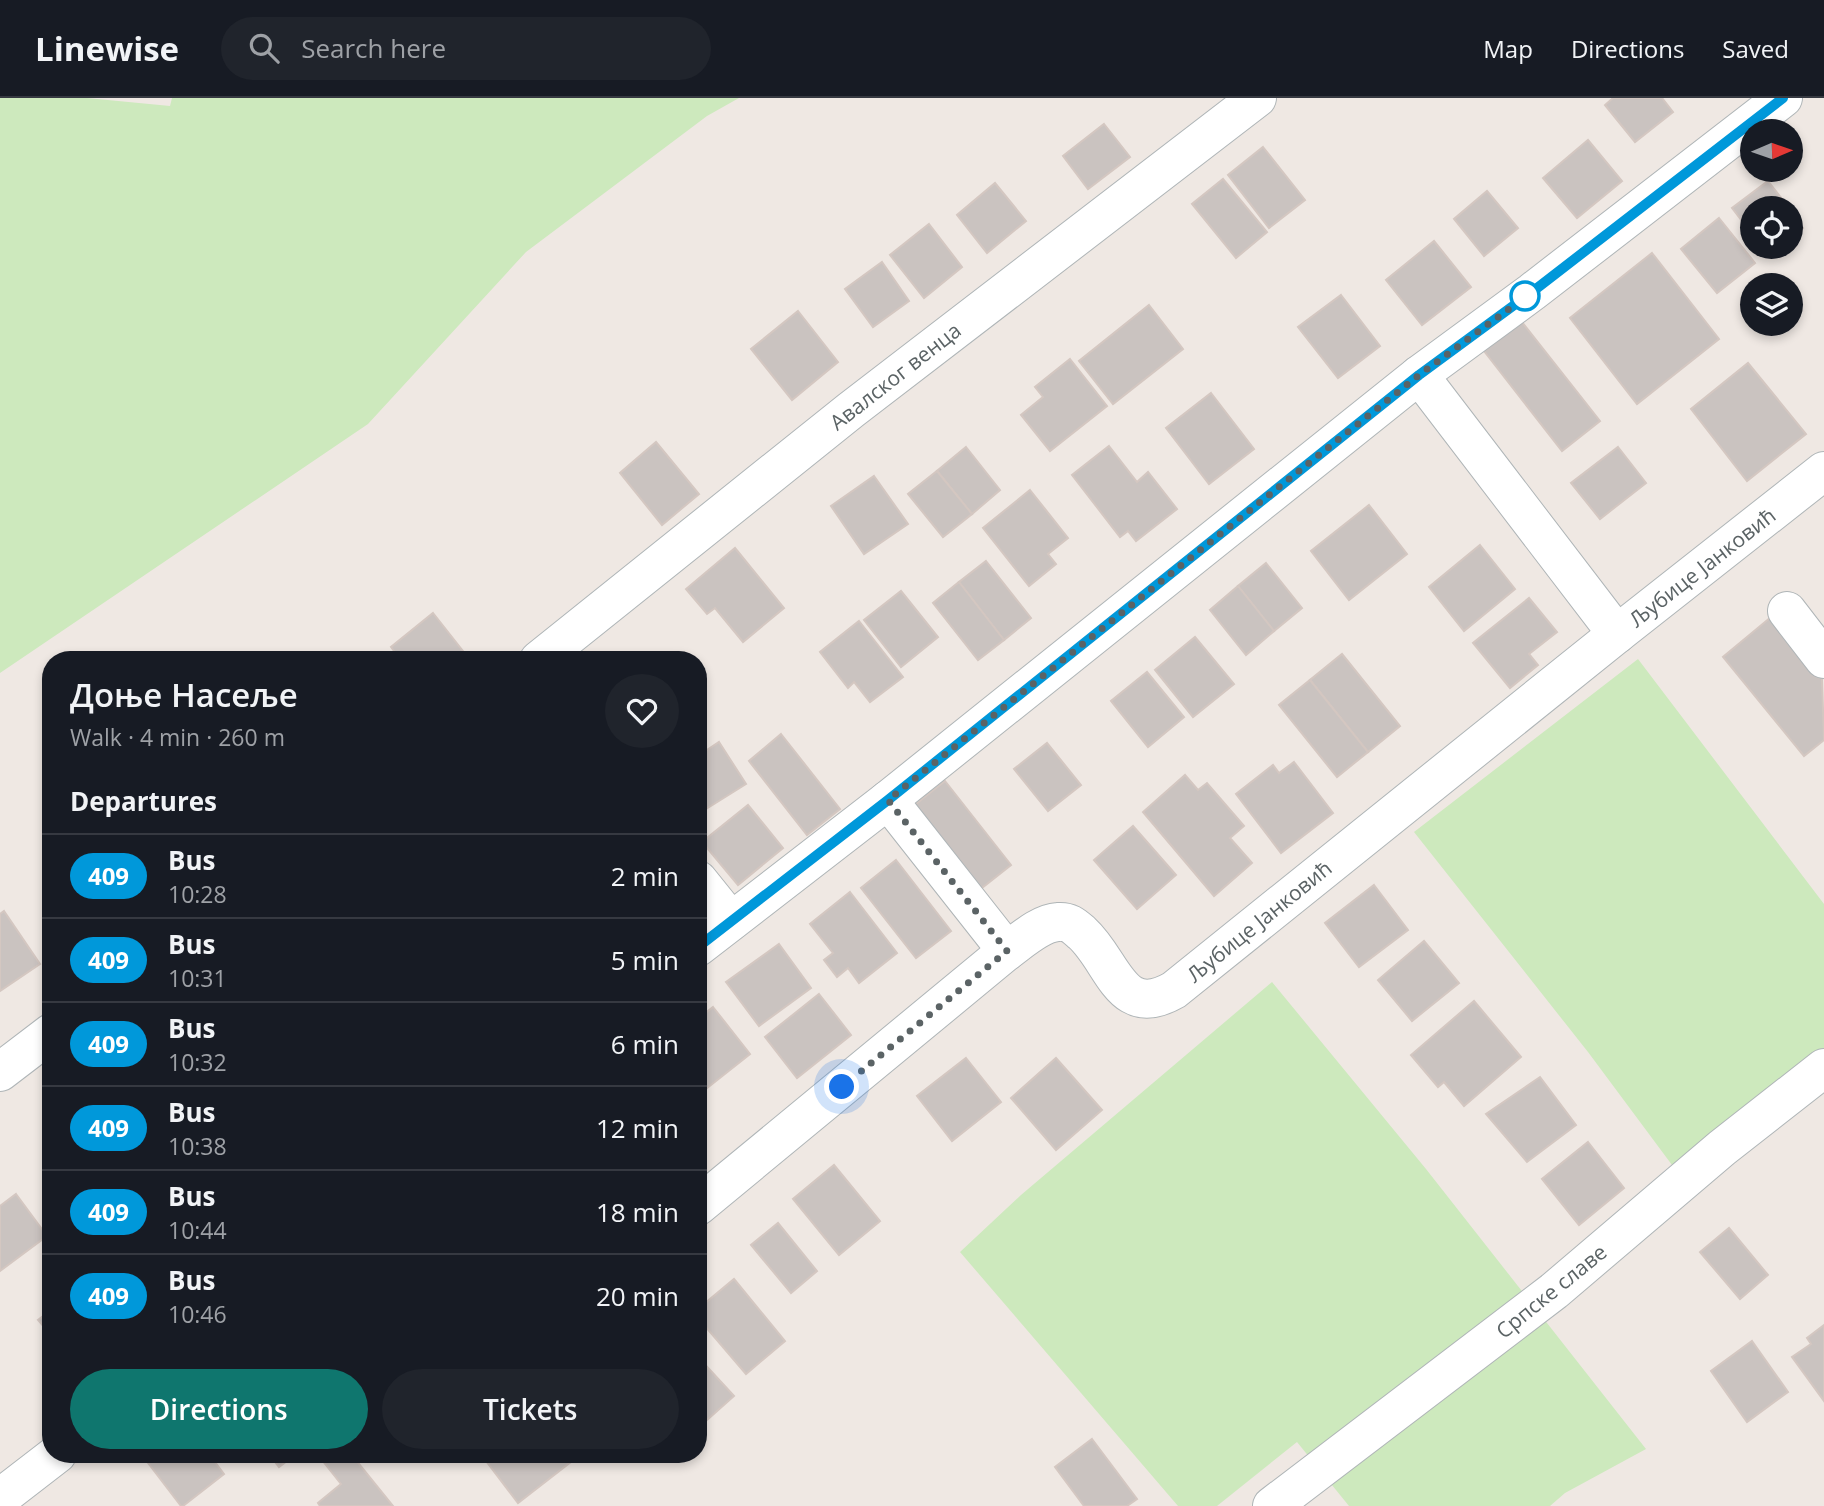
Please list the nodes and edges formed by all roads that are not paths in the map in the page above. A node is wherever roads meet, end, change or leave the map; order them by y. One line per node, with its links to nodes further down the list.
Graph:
1 (1257, 98): 7 (street, Авалског венца)
2 (1783, 98): 3 (street)
3 (1419, 375): 6 (street); 9 (street)
4 (1824, 471): 6 (street, Љубице Јанковић)
5 (1787, 611): 8 (street)
6 (1617, 634): 13 (street, Љубице Јанковић)
7 (550, 651)
8 (1824, 659)
9 (888, 800): 11 (street); 13 (street)
10 (707, 891): 11 (street)
11 (731, 921): 12 (street)
12 (707, 940)
13 (1007, 951): 17 (street, Љубице Јанковић)
14 (42, 1040): 16 (street)
15 (1824, 1068): 20 (street, Српске славе)
16 (0, 1072)
17 (707, 1199)
18 (46, 1463): 19 (street)
19 (0, 1499)
20 (1272, 1506)

